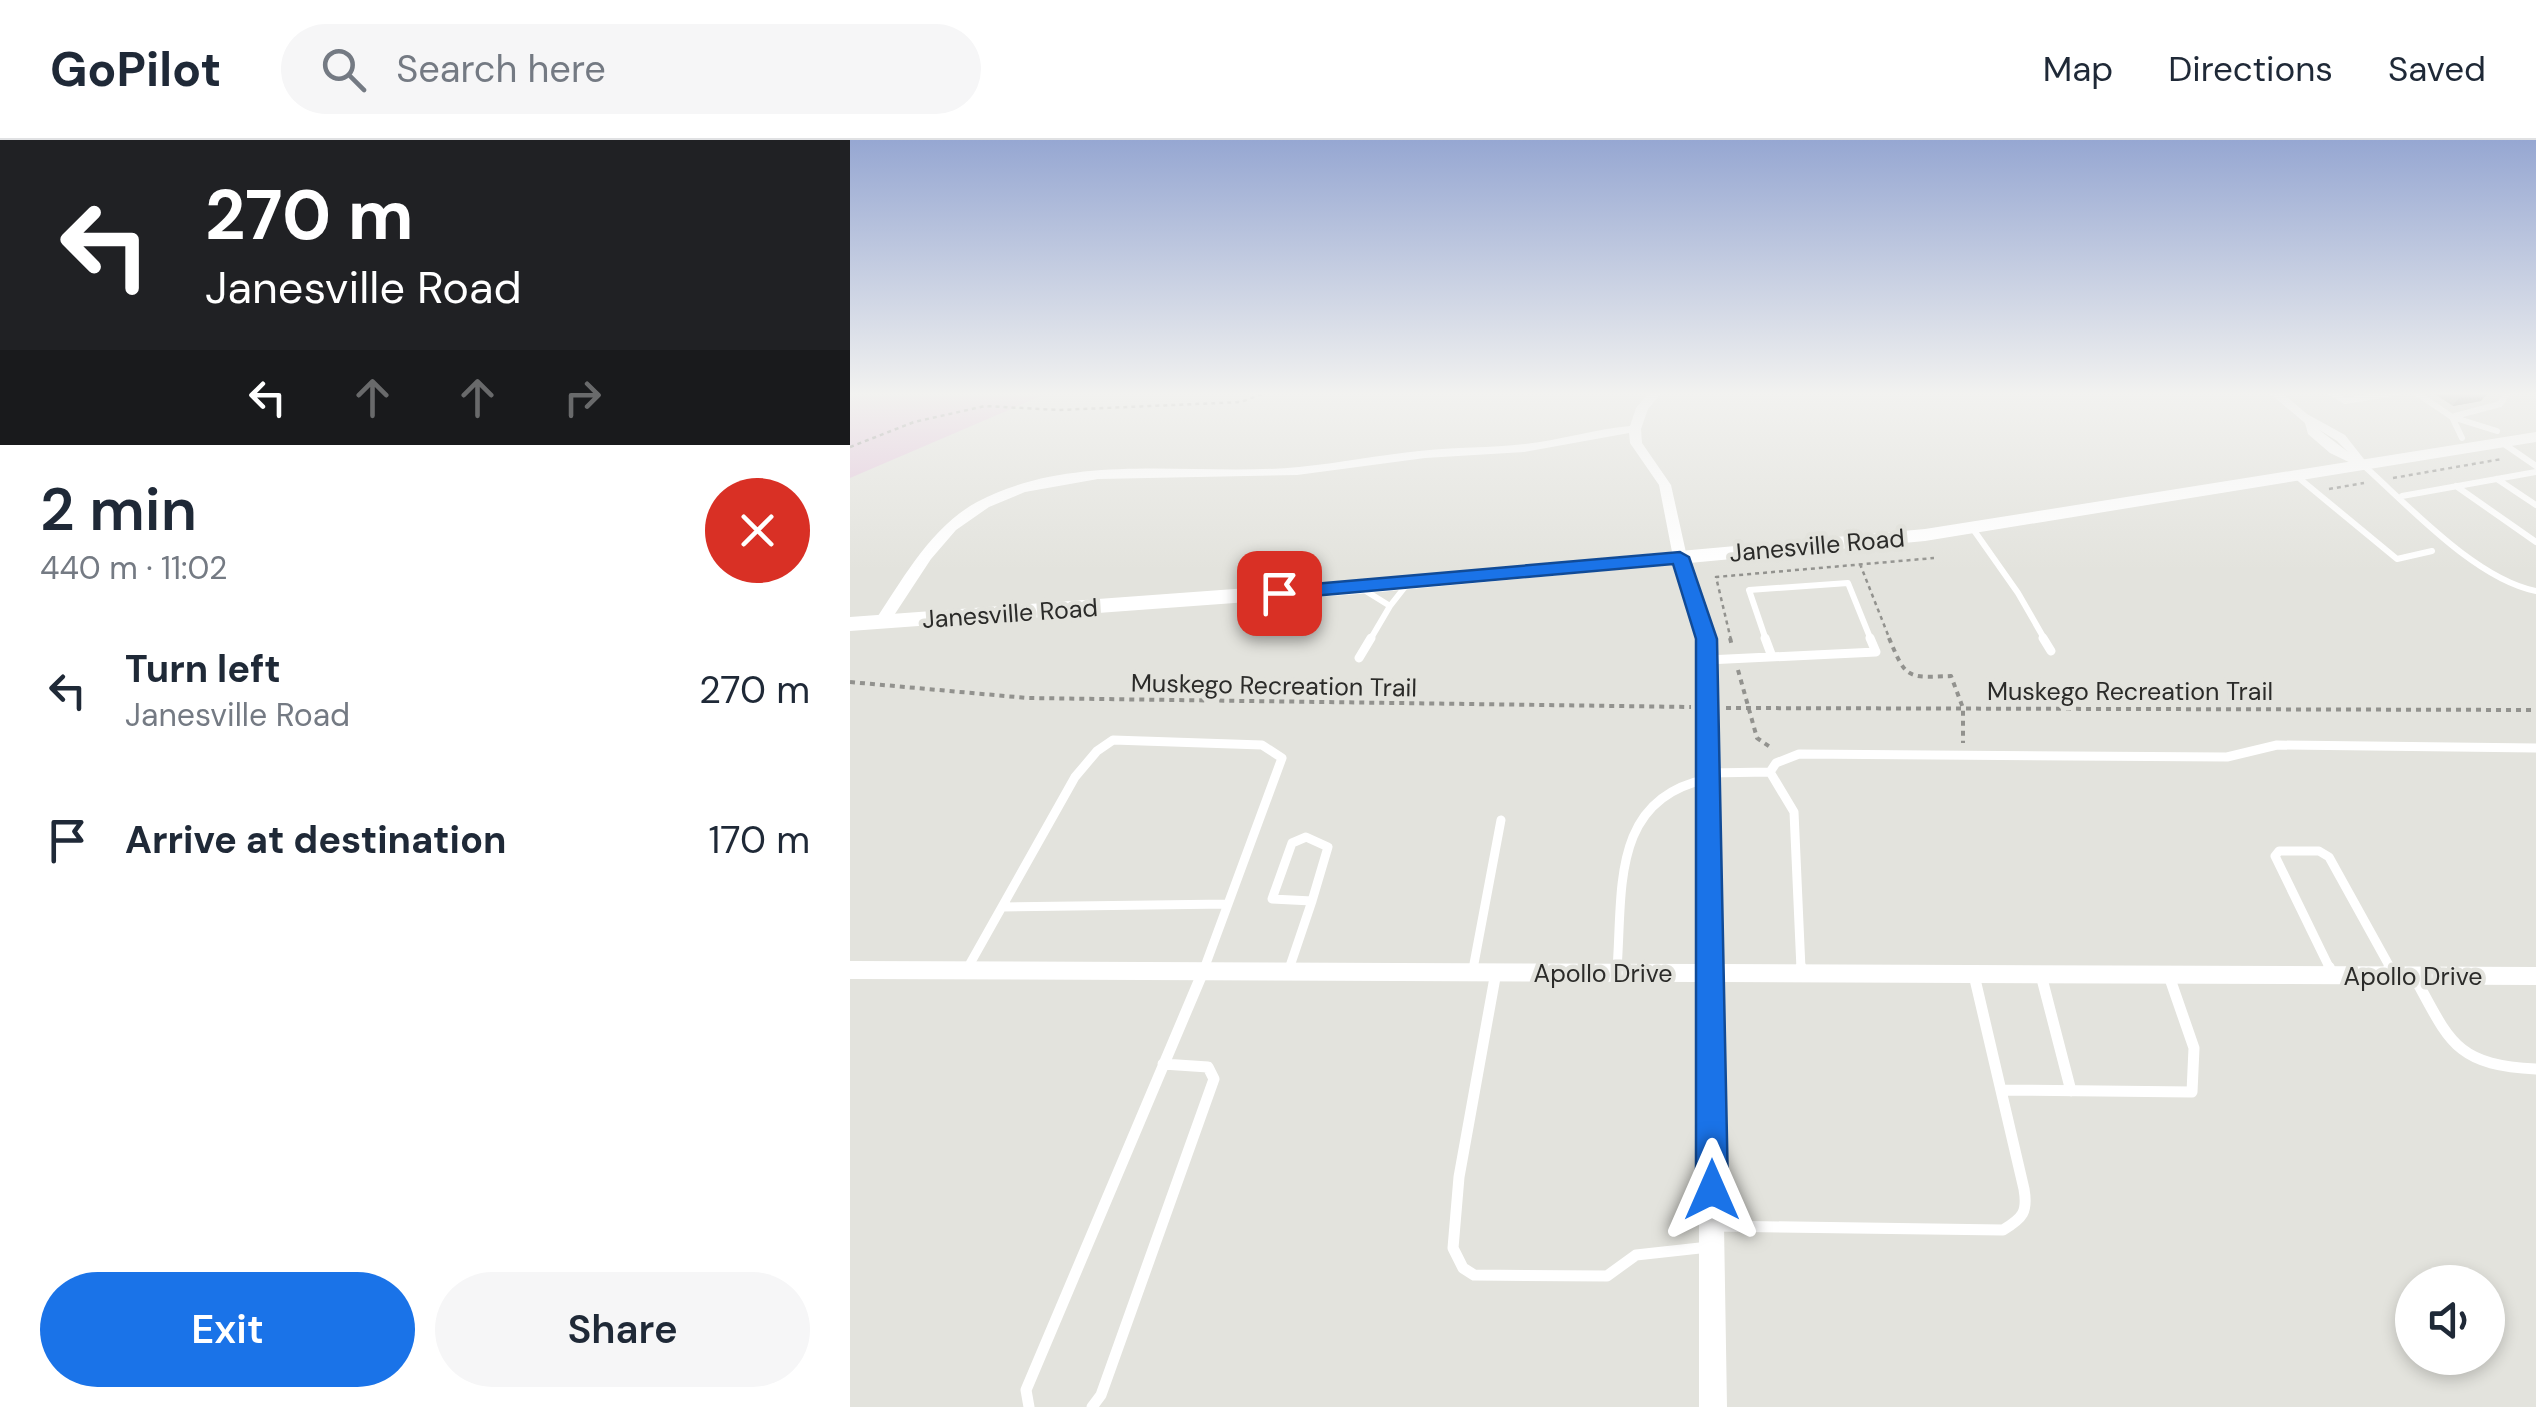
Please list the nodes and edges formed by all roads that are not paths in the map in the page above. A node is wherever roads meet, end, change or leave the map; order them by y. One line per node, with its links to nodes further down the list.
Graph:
1 (1469, 451): 22 (street)
2 (1640, 451): 17 (street)
3 (2336, 451): 7 (street)
4 (2381, 451): 7 (main road, Janesville Road)
5 (2440, 451): 7 (main road, Janesville Road)
6 (2516, 451): 8 (lane)
7 (2360, 463): 9 (main road, Janesville Road); 12 (lane)
8 (2536, 469): 10 (lane)
9 (2294, 474): 14 (main road, Janesville Road); 16 (lane)
10 (2497, 479): 11 (lane); 13 (lane)
11 (2456, 486): 12 (lane); 15 (lane)
12 (2402, 496): 20 (lane)
13 (2536, 505)
14 (1972, 529): 17 (main road, Janesville Road); 24 (lane)
15 (2536, 542)
16 (2432, 551)
17 (1680, 557): 18 (main road, Janesville Road); 27 (street)
18 (1410, 580): 19 (main road, Janesville Road); 21 (lane)
19 (1358, 587): 21 (lane); 22 (main road, Janesville Road)
20 (2536, 591)
21 (1390, 606): 26 (lane)
22 (882, 622): 23 (main road, Janesville Road)
23 (850, 624)
24 (2051, 651)
25 (1771, 654): 25 (lane); 27 (lane)
26 (1359, 658)
27 (1708, 660): 30 (street)
28 (2536, 748): 29 (lane)
29 (1770, 772): 30 (lane); 43 (lane)
30 (1708, 776): 41 (lane); 42 (street)
31 (1501, 820): 39 (lane)
32 (1313, 901): 32 (lane); 38 (lane)
33 (1228, 904): 34 (lane); 34 (lane); 37 (lane)
34 (1002, 907): 35 (lane)
35 (967, 969): 36 (street, Apollo Drive); 37 (street, Apollo Drive)
36 (850, 970)
37 (1203, 971): 38 (street, Apollo Drive); 50 (lane)
38 (1288, 972): 39 (street, Apollo Drive)
39 (1473, 972): 40 (street, Apollo Drive)
40 (1496, 972): 41 (street, Apollo Drive); 54 (lane)
41 (1616, 973): 42 (street, Apollo Drive)
42 (1710, 973): 43 (street, Apollo Drive); 54 (street)
43 (1801, 974): 44 (street, Apollo Drive)
44 (1974, 975): 45 (street, Apollo Drive); 52 (lane)
45 (2041, 975): 46 (street, Apollo Drive); 53 (lane)
46 (2168, 975): 47 (street, Apollo Drive); 53 (lane)
47 (2334, 976): 48 (street, Apollo Drive); 48 (lane)
48 (2404, 976): 49 (street, Apollo Drive); 51 (lane)
49 (2536, 976)
50 (1163, 1064): 55 (lane); 56 (lane)
51 (2536, 1069)
52 (2001, 1090): 53 (lane); 54 (lane)
53 (2072, 1091)
54 (1712, 1236): 57 (street)
55 (1029, 1407)
56 (1092, 1407)
57 (1713, 1407)

